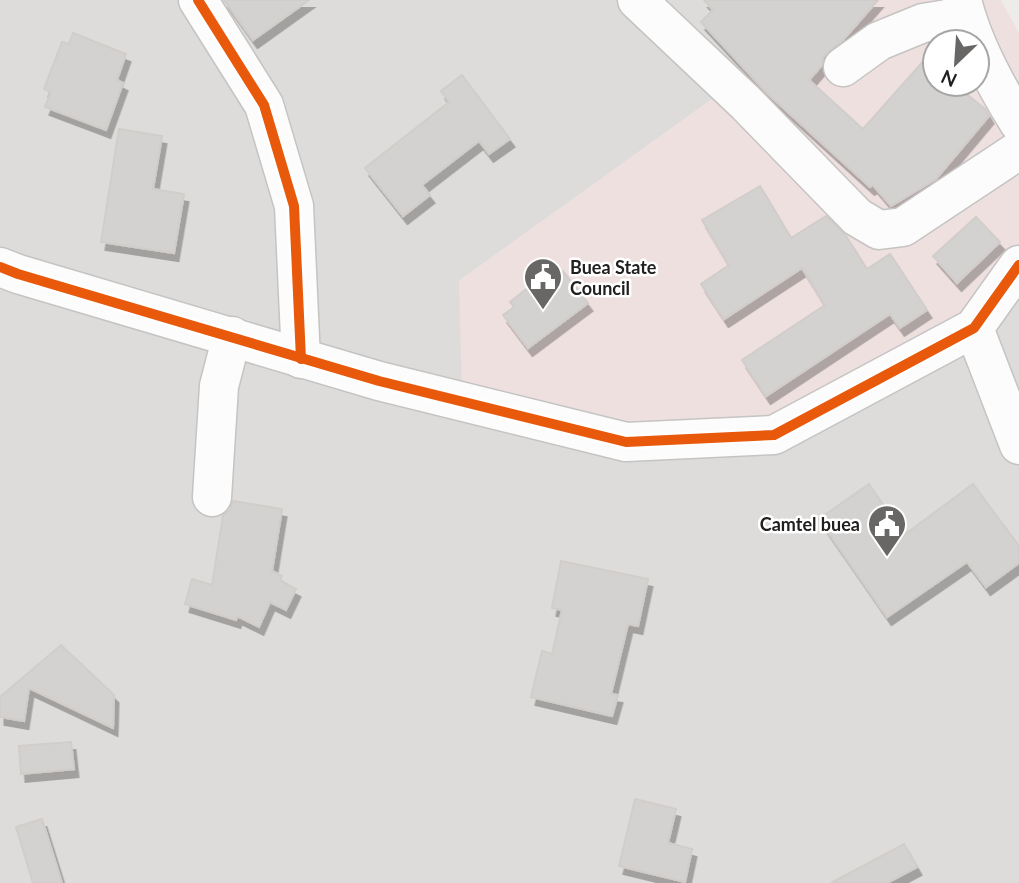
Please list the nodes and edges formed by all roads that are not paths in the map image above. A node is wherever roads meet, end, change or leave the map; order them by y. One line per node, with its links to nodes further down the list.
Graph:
1 (198, 0): 11 (street)
2 (637, 0): 6 (street)
3 (964, 8): 4 (street); 5 (street)
4 (843, 67)
5 (1019, 123)
6 (1019, 150)
7 (1019, 265): 9 (street)
8 (0, 267): 10 (street)
9 (974, 328): 11 (street); 12 (street)
10 (232, 336): 11 (street); 13 (street)
11 (301, 359)
12 (1019, 445)
13 (212, 497)

